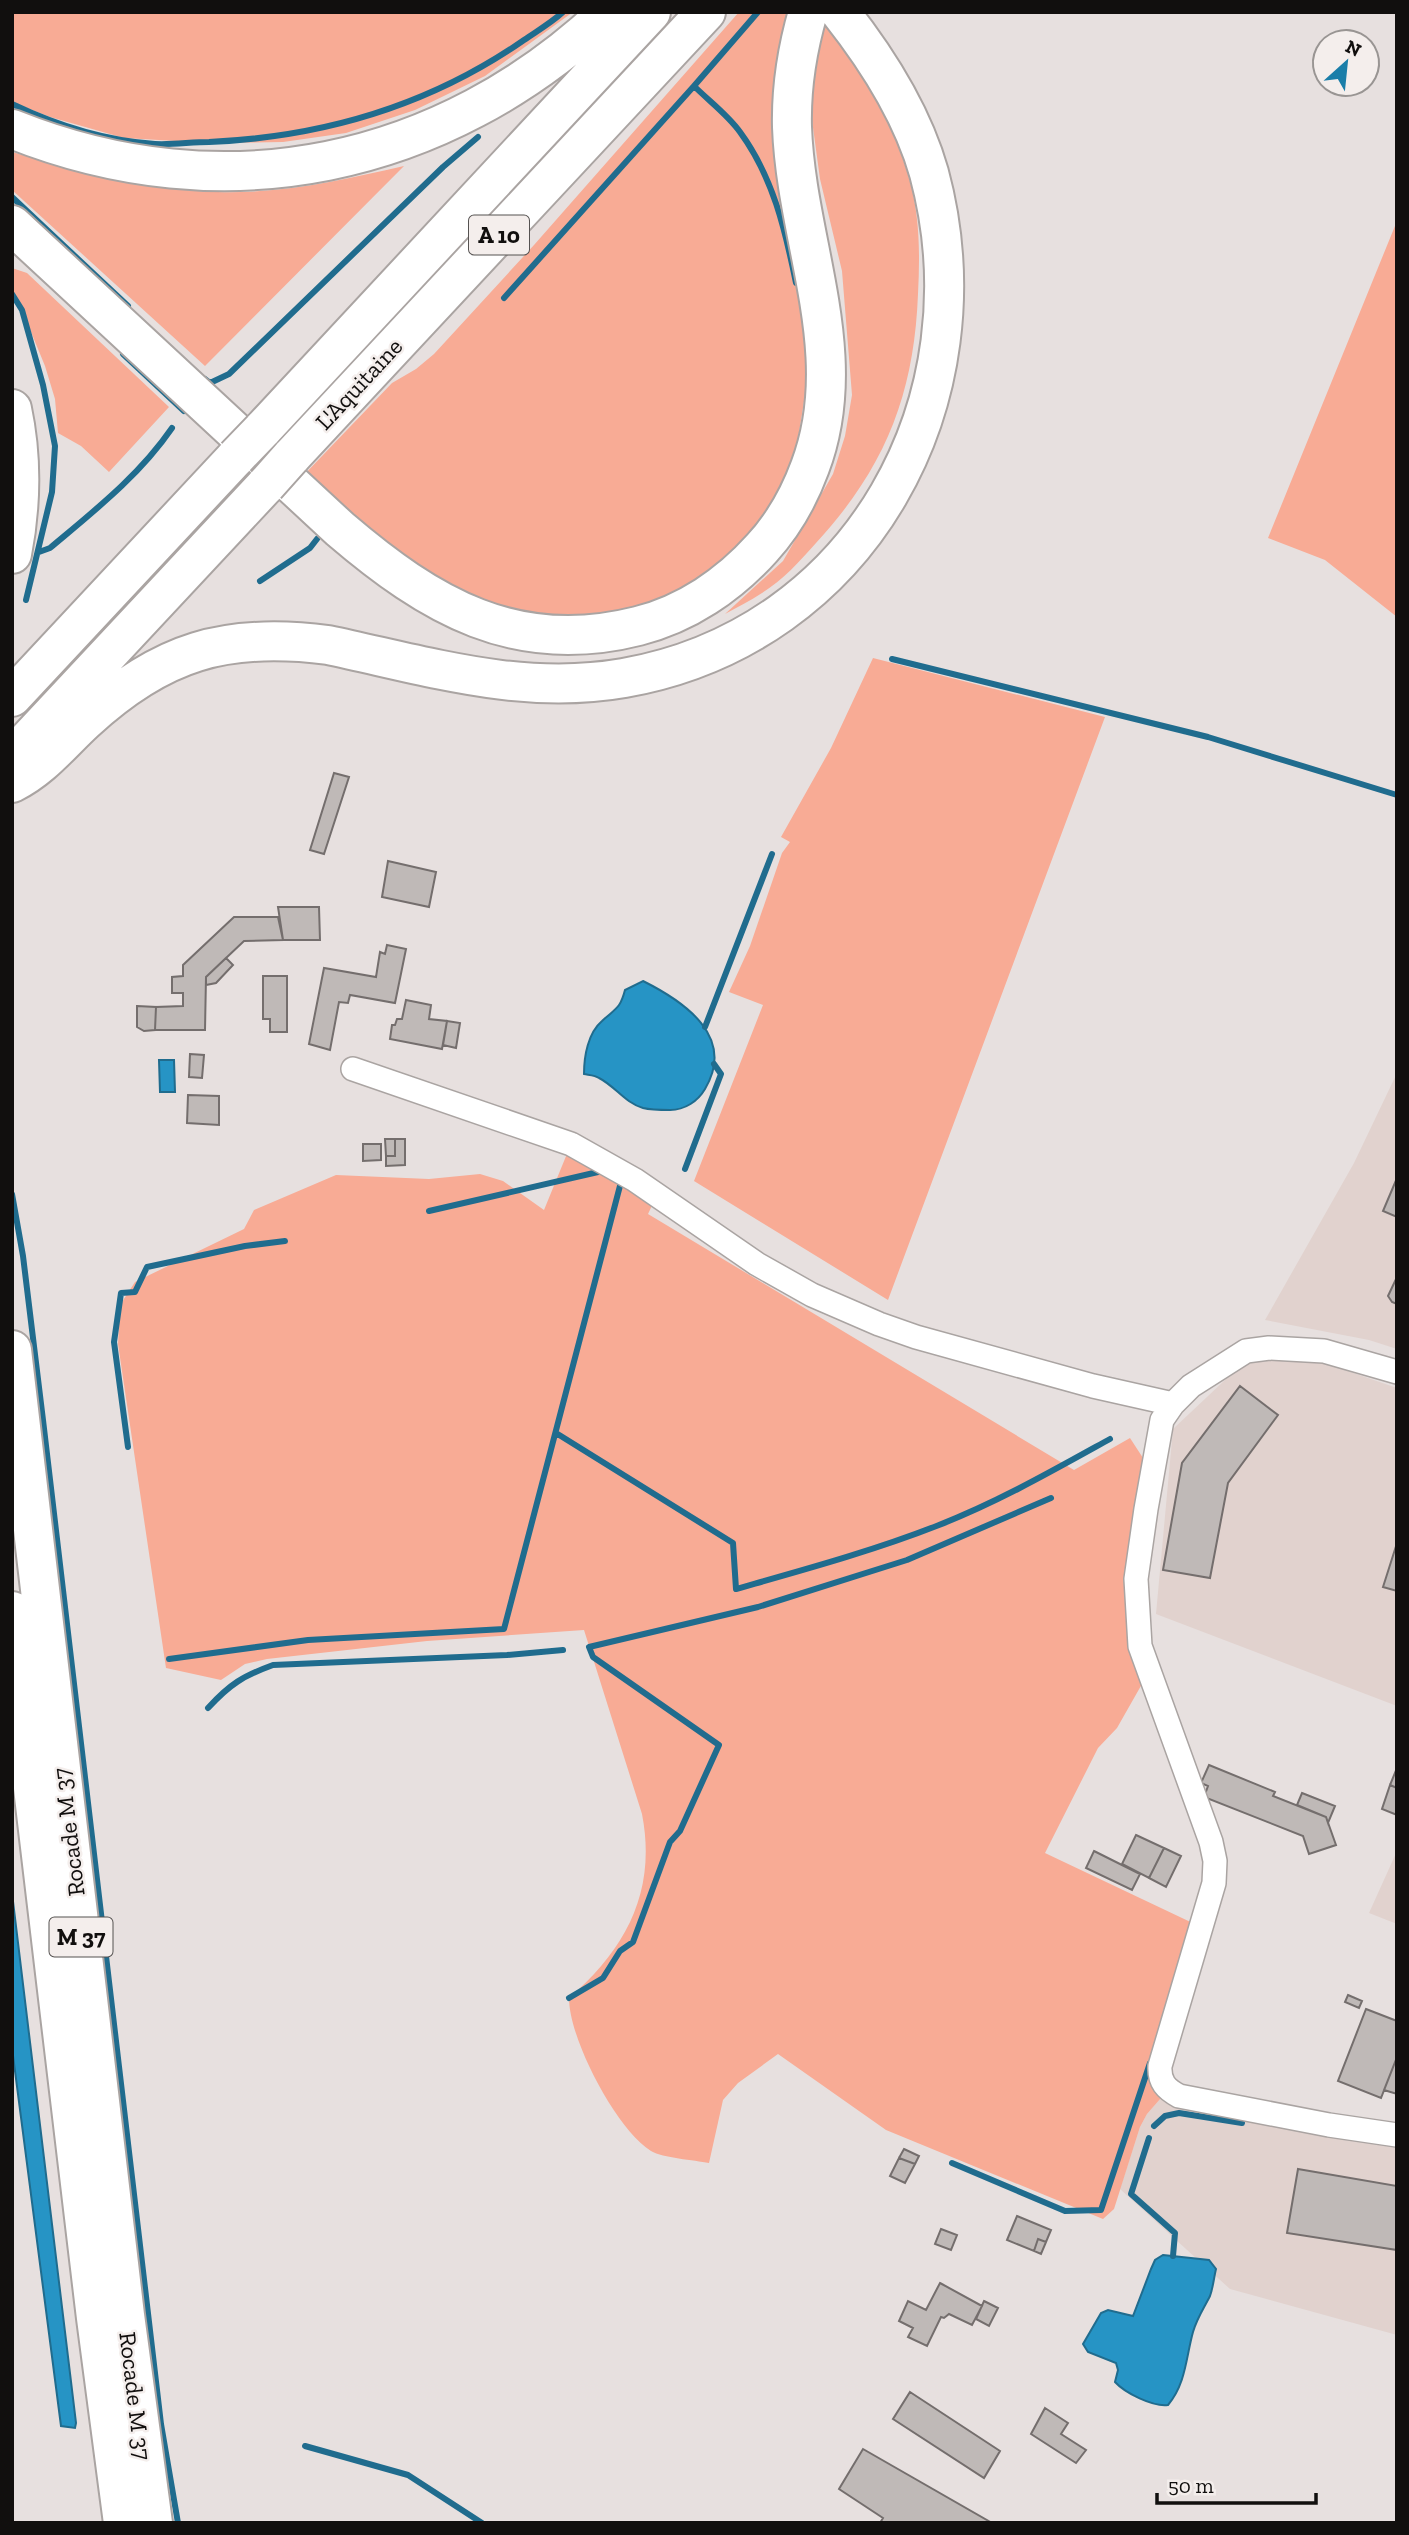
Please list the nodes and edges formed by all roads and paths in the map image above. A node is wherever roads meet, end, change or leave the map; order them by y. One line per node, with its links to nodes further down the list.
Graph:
1 (608, 12): 6 (highway)
2 (651, 12): 10 (highway, L'Aquitaine / A 10, bridge)
3 (706, 12): 11 (highway, L'Aquitaine / A 10, bridge)
4 (808, 12): 7 (highway)
5 (840, 12): 12 (highway)
6 (12, 129)
7 (12, 225)
8 (12, 409): 9 (highway)
9 (12, 554)
10 (12, 697)
11 (12, 757)
12 (12, 783)
13 (353, 1069): 16 (street)
14 (12, 1350): 20 (highway, Rocade M 37 / M 37)
15 (1397, 1372): 16 (street)
16 (1173, 1404): 18 (street)
17 (12, 1611): 19 (highway, Rocade M 37 / M 37)
18 (1397, 2135)
19 (123, 2523)
20 (153, 2523)

